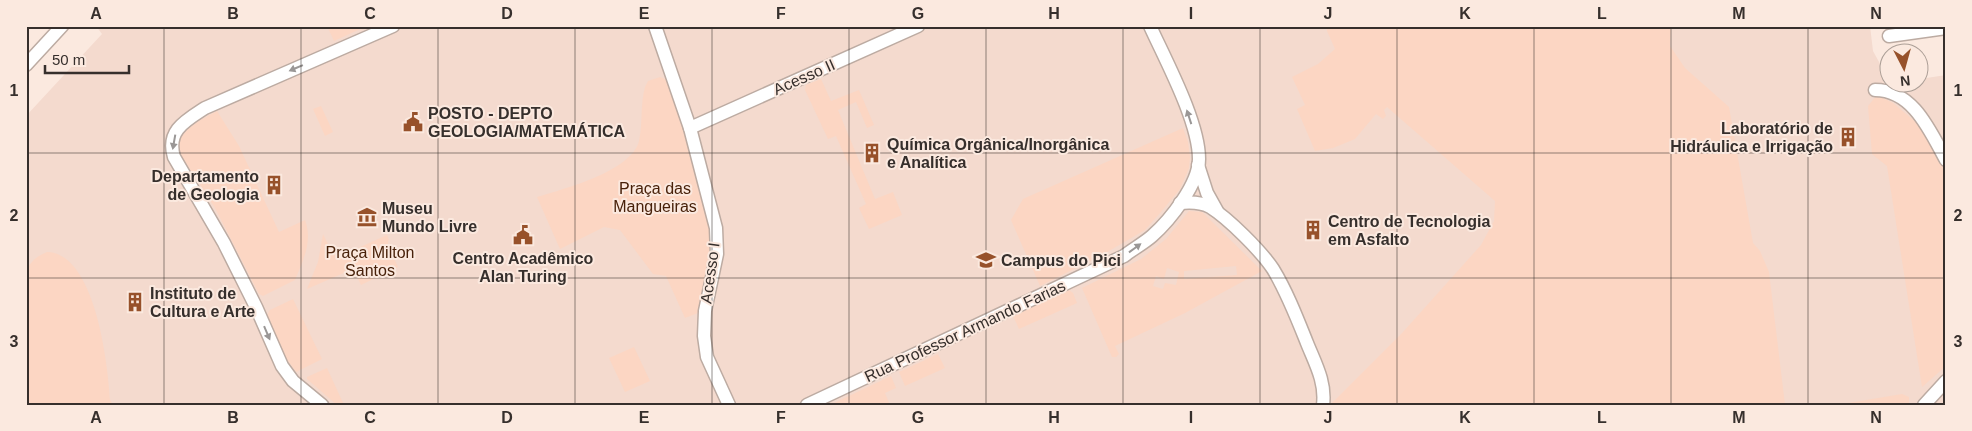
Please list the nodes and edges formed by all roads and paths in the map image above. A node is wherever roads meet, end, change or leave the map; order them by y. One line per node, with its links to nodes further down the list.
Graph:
1 (62, 26): 8 (street)
2 (393, 26): 16 (street, one-way to 16)
3 (654, 26): 10 (street, Acesso I)
4 (918, 26): 10 (street, Acesso II)
5 (1150, 26): 12 (street, Rua Professor Armando Farias, one-way to 5)
6 (1946, 28): 7 (street)
7 (1889, 36)
8 (26, 65)
9 (1875, 90): 11 (street)
10 (690, 128): 17 (street, Acesso I)
11 (1946, 160)
12 (1198, 165): 13 (street, Rua Professor Armando Farias); 14 (street)
13 (1180, 203): 14 (street); 18 (street, Rua Professor Armando Farias, one-way to 13)
14 (1220, 216): 19 (street)
15 (1946, 381): 20 (street)
16 (322, 405)
17 (729, 405)
18 (807, 405)
19 (1323, 405)
20 (1924, 405)

